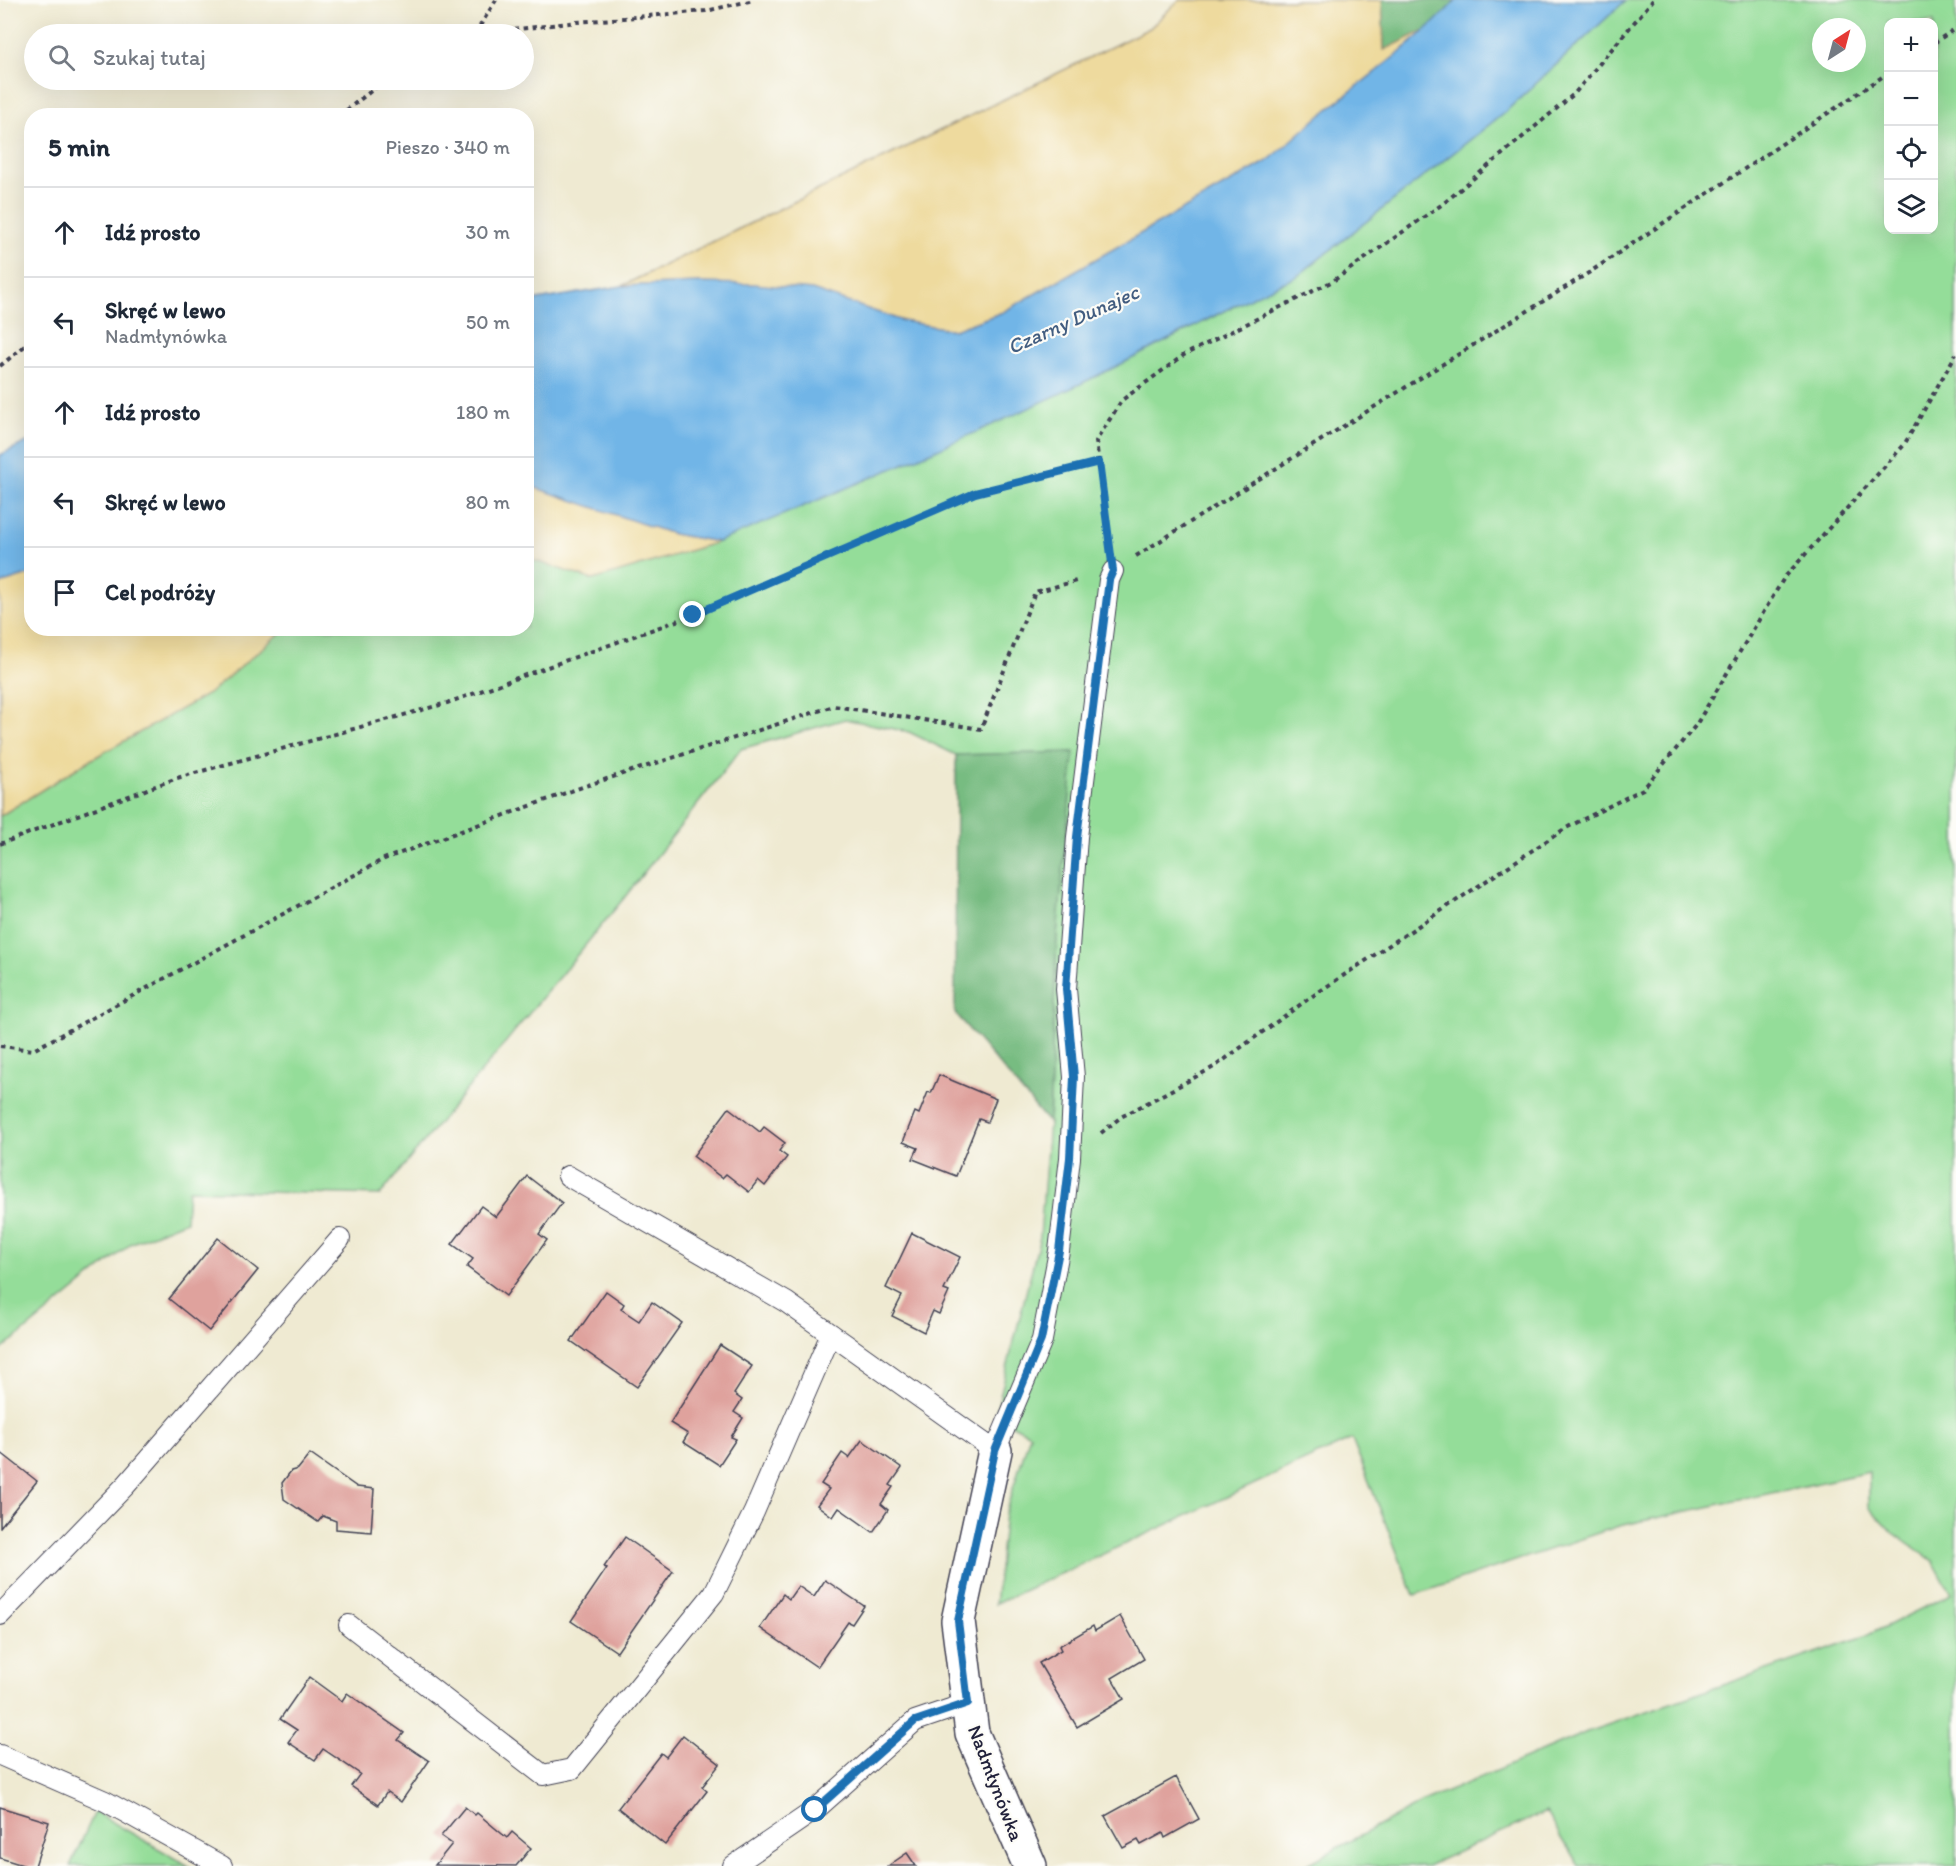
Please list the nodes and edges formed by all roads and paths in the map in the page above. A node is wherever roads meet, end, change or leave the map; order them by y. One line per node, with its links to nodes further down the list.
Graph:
1 (495, 0): 4 (path)
2 (754, 0): 5 (path)
3 (1653, 0): 14 (path)
4 (482, 24)
5 (534, 27)
6 (1956, 28): 7 (path)
7 (1938, 40)
8 (1884, 76): 15 (path)
9 (372, 90): 10 (path)
10 (349, 108)
11 (24, 346): 13 (path)
12 (1956, 354): 18 (path)
13 (0, 366)
14 (1099, 462): 15 (path); 16 (path)
15 (1113, 571): 17 (path); 18 (lane)
16 (0, 844)
17 (0, 1046)
18 (1070, 1158): 22 (lane)
19 (568, 1176): 21 (lane)
20 (340, 1239): 23 (lane)
21 (831, 1334): 22 (lane); 24 (lane)
22 (995, 1451): 25 (street, Nadmłynówka)
23 (0, 1615)
24 (349, 1625)
25 (968, 1703): 28 (lane); 29 (street, Nadmłynówka)
26 (0, 1755): 27 (lane)
27 (222, 1866)
28 (733, 1866)
29 (1030, 1866)

